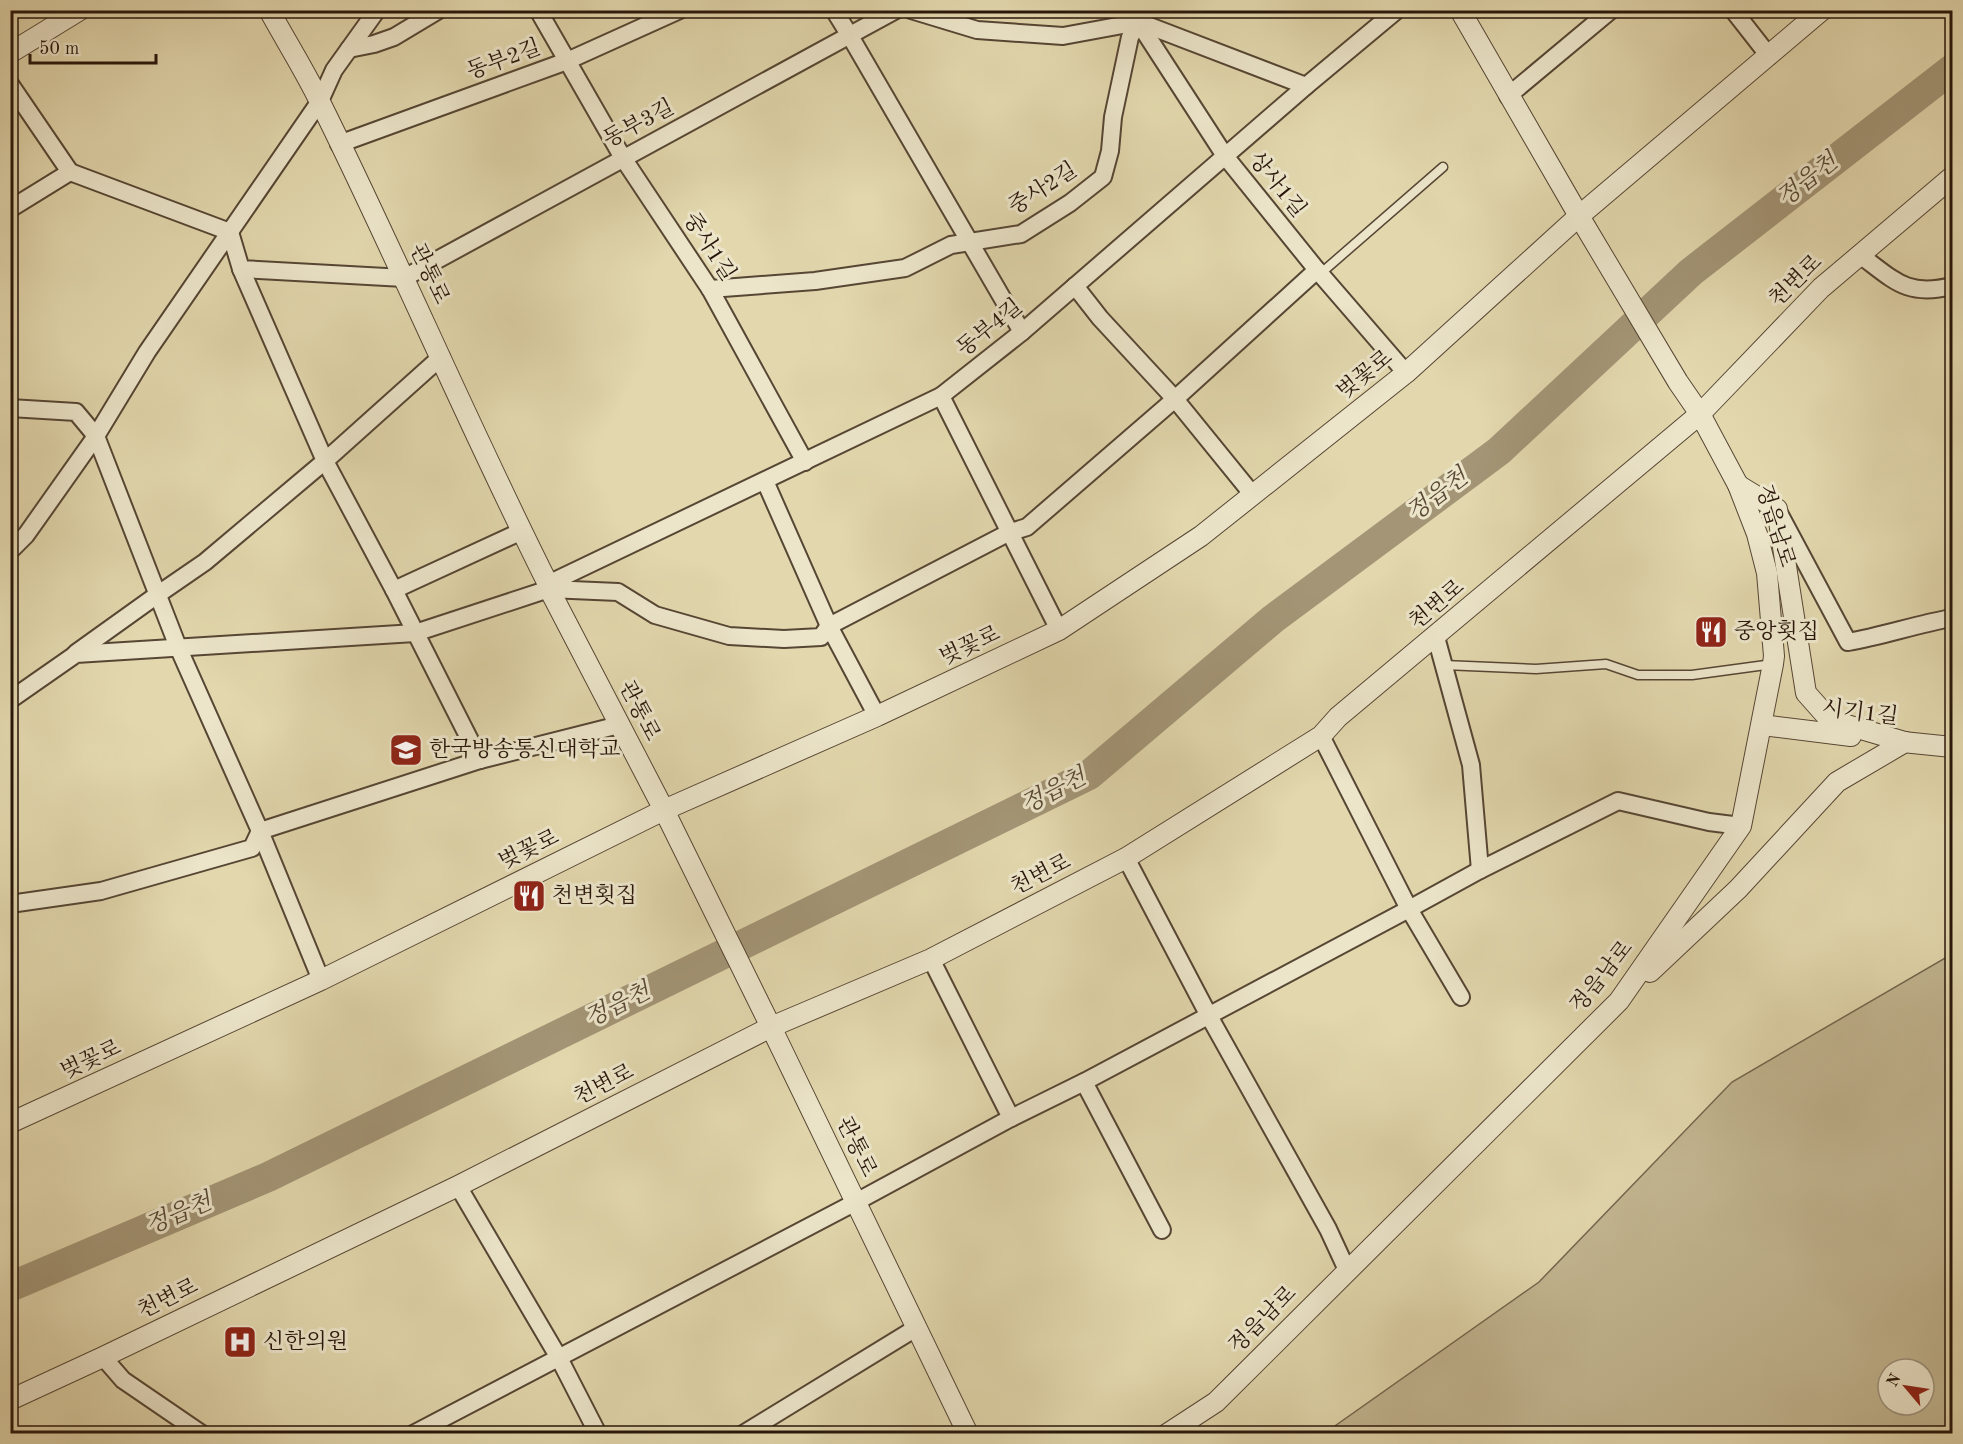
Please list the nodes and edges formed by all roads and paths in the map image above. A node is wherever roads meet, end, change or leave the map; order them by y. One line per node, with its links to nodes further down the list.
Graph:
1 (80, 10): 18 (street)
2 (269, 10): 24 (street, 관통로)
3 (377, 10): 17 (street)
4 (439, 10): 17 (street)
5 (538, 10): 20 (street, 중사1길)
6 (680, 10): 20 (street, 동부2길)
7 (834, 10): 16 (street)
8 (896, 10): 16 (street, 동부3길)
9 (911, 10): 15 (street)
10 (1397, 10): 22 (street, 동부4길)
11 (1460, 10): 23 (street, 정읍남로)
12 (1611, 10): 23 (street)
13 (1733, 10): 19 (street)
14 (1822, 10): 19 (street, 벚꽃로)
15 (1136, 14): 22 (street); 26 (street, 상사1길); 34 (street, 중사2길)
16 (850, 36): 27 (street, 동부3길); 34 (street)
17 (349, 49): 24 (street)
18 (10, 53)
19 (1769, 56): 32 (street, 벚꽃로)
20 (567, 61): 25 (street, 동부2길); 27 (street, 중사1길)
21 (10, 84): 29 (street)
22 (1306, 86): 26 (street, 동부4길)
23 (1508, 96): 32 (street, 정읍남로)
24 (320, 101): 25 (street, 관통로); 33 (street)
25 (339, 144): 38 (street, 관통로)
26 (1225, 156): 37 (street, 상사1길); 39 (street, 동부4길)
27 (623, 158): 38 (street, 동부3길); 41 (street, 중사1길)
28 (1443, 167): 37 (lane)
29 (70, 172): 31 (street); 33 (street)
30 (1953, 177): 35 (street, 천변로)
31 (10, 208)
32 (1579, 216): 44 (street, 벚꽃로); 48 (street, 정읍남로)
33 (230, 232): 36 (street); 49 (street)
34 (969, 243): 41 (street, 중사2길); 42 (street)
35 (1860, 255): 40 (street); 48 (street, 천변로)
36 (241, 269): 38 (street); 50 (street)
37 (1319, 272): 44 (street, 상사1길); 46 (street)
38 (404, 278): 43 (street, 관통로)
39 (1075, 286): 42 (street, 동부4길); 46 (street)
40 (1953, 286)
41 (710, 289): 51 (street, 중사1길)
42 (1022, 332): 45 (street, 동부4길)
43 (441, 357): 50 (street); 56 (street, 관통로)
44 (1406, 373): 54 (street, 벚꽃로)
45 (941, 396): 51 (street, 동부4길); 57 (street)
46 (1175, 399): 54 (street); 57 (street)
47 (10, 408): 49 (street)
48 (1700, 414): 53 (street, 정읍남로); 66 (street, 천변로)
49 (96, 436): 58 (street); 61 (street)
50 (325, 461): 60 (street); 61 (street)
51 (805, 462): 52 (street, 동부4길)
52 (765, 481): 59 (street, 동부4길); 63 (street)
53 (1738, 485): 55 (street); 69 (street, 정읍남로)
54 (1253, 495): 64 (street, 벚꽃로)
55 (1777, 509): 62 (street); 76 (street)
56 (522, 531): 59 (street, 관통로); 60 (street)
57 (1008, 533): 63 (street); 64 (street)
58 (10, 551)
59 (549, 587): 63 (street); 65 (street); 73 (street, 관통로)
60 (394, 590): 65 (street)
61 (157, 594): 67 (street); 68 (street)
62 (1953, 618)
63 (830, 626): 72 (street)
64 (1059, 630): 72 (street, 벚꽃로)
65 (415, 633): 67 (street); 78 (street)
66 (1436, 637): 70 (street); 75 (street, 천변로)
67 (178, 647): 68 (street); 81 (street)
68 (76, 654): 71 (street)
69 (1773, 664): 70 (lane); 74 (street, 정읍남로)
70 (1444, 665): 83 (street)
71 (10, 700)
72 (878, 716): 79 (street, 벚꽃로)
73 (619, 724): 78 (street); 79 (street, 관통로)
74 (1762, 725): 76 (street, 시기1길); 80 (street, 정읍남로)
75 (1321, 736): 82 (street, 천변로); 85 (street)
76 (1905, 742): 77 (street, 시기1길); 89 (street)
77 (1953, 747)
78 (480, 759): 81 (street)
79 (664, 810): 87 (street, 벚꽃로); 91 (street, 관통로)
80 (1741, 826): 83 (street); 89 (street, 정읍남로)
81 (260, 831): 84 (street); 87 (street)
82 (1126, 858): 86 (street, 천변로); 90 (street)
83 (1480, 870): 85 (street)
84 (10, 904)
85 (1409, 909): 88 (street); 90 (street)
86 (931, 959): 91 (street, 천변로); 93 (street)
87 (321, 980): 94 (street, 벚꽃로)
88 (1461, 997)
89 (1619, 1001): 98 (street, 정읍남로)
90 (1209, 1016): 92 (street); 98 (street)
91 (771, 1027): 95 (street, 천변로); 96 (street, 관통로)
92 (1084, 1082): 93 (street); 97 (street)
93 (1011, 1118): 96 (street)
94 (10, 1123)
95 (458, 1186): 100 (street, 천변로); 101 (street)
96 (856, 1202): 99 (street, 관통로); 101 (street)
97 (1162, 1230)
98 (1347, 1270): 108 (street, 정읍남로)
99 (916, 1328): 106 (street); 107 (street, 관통로)
100 (103, 1357): 102 (street, 천변로); 103 (street)
101 (559, 1359): 104 (street); 105 (street)
102 (10, 1400)
103 (202, 1434)
104 (413, 1434)
105 (598, 1434)
106 (743, 1434)
107 (968, 1434)
108 (1167, 1434)

